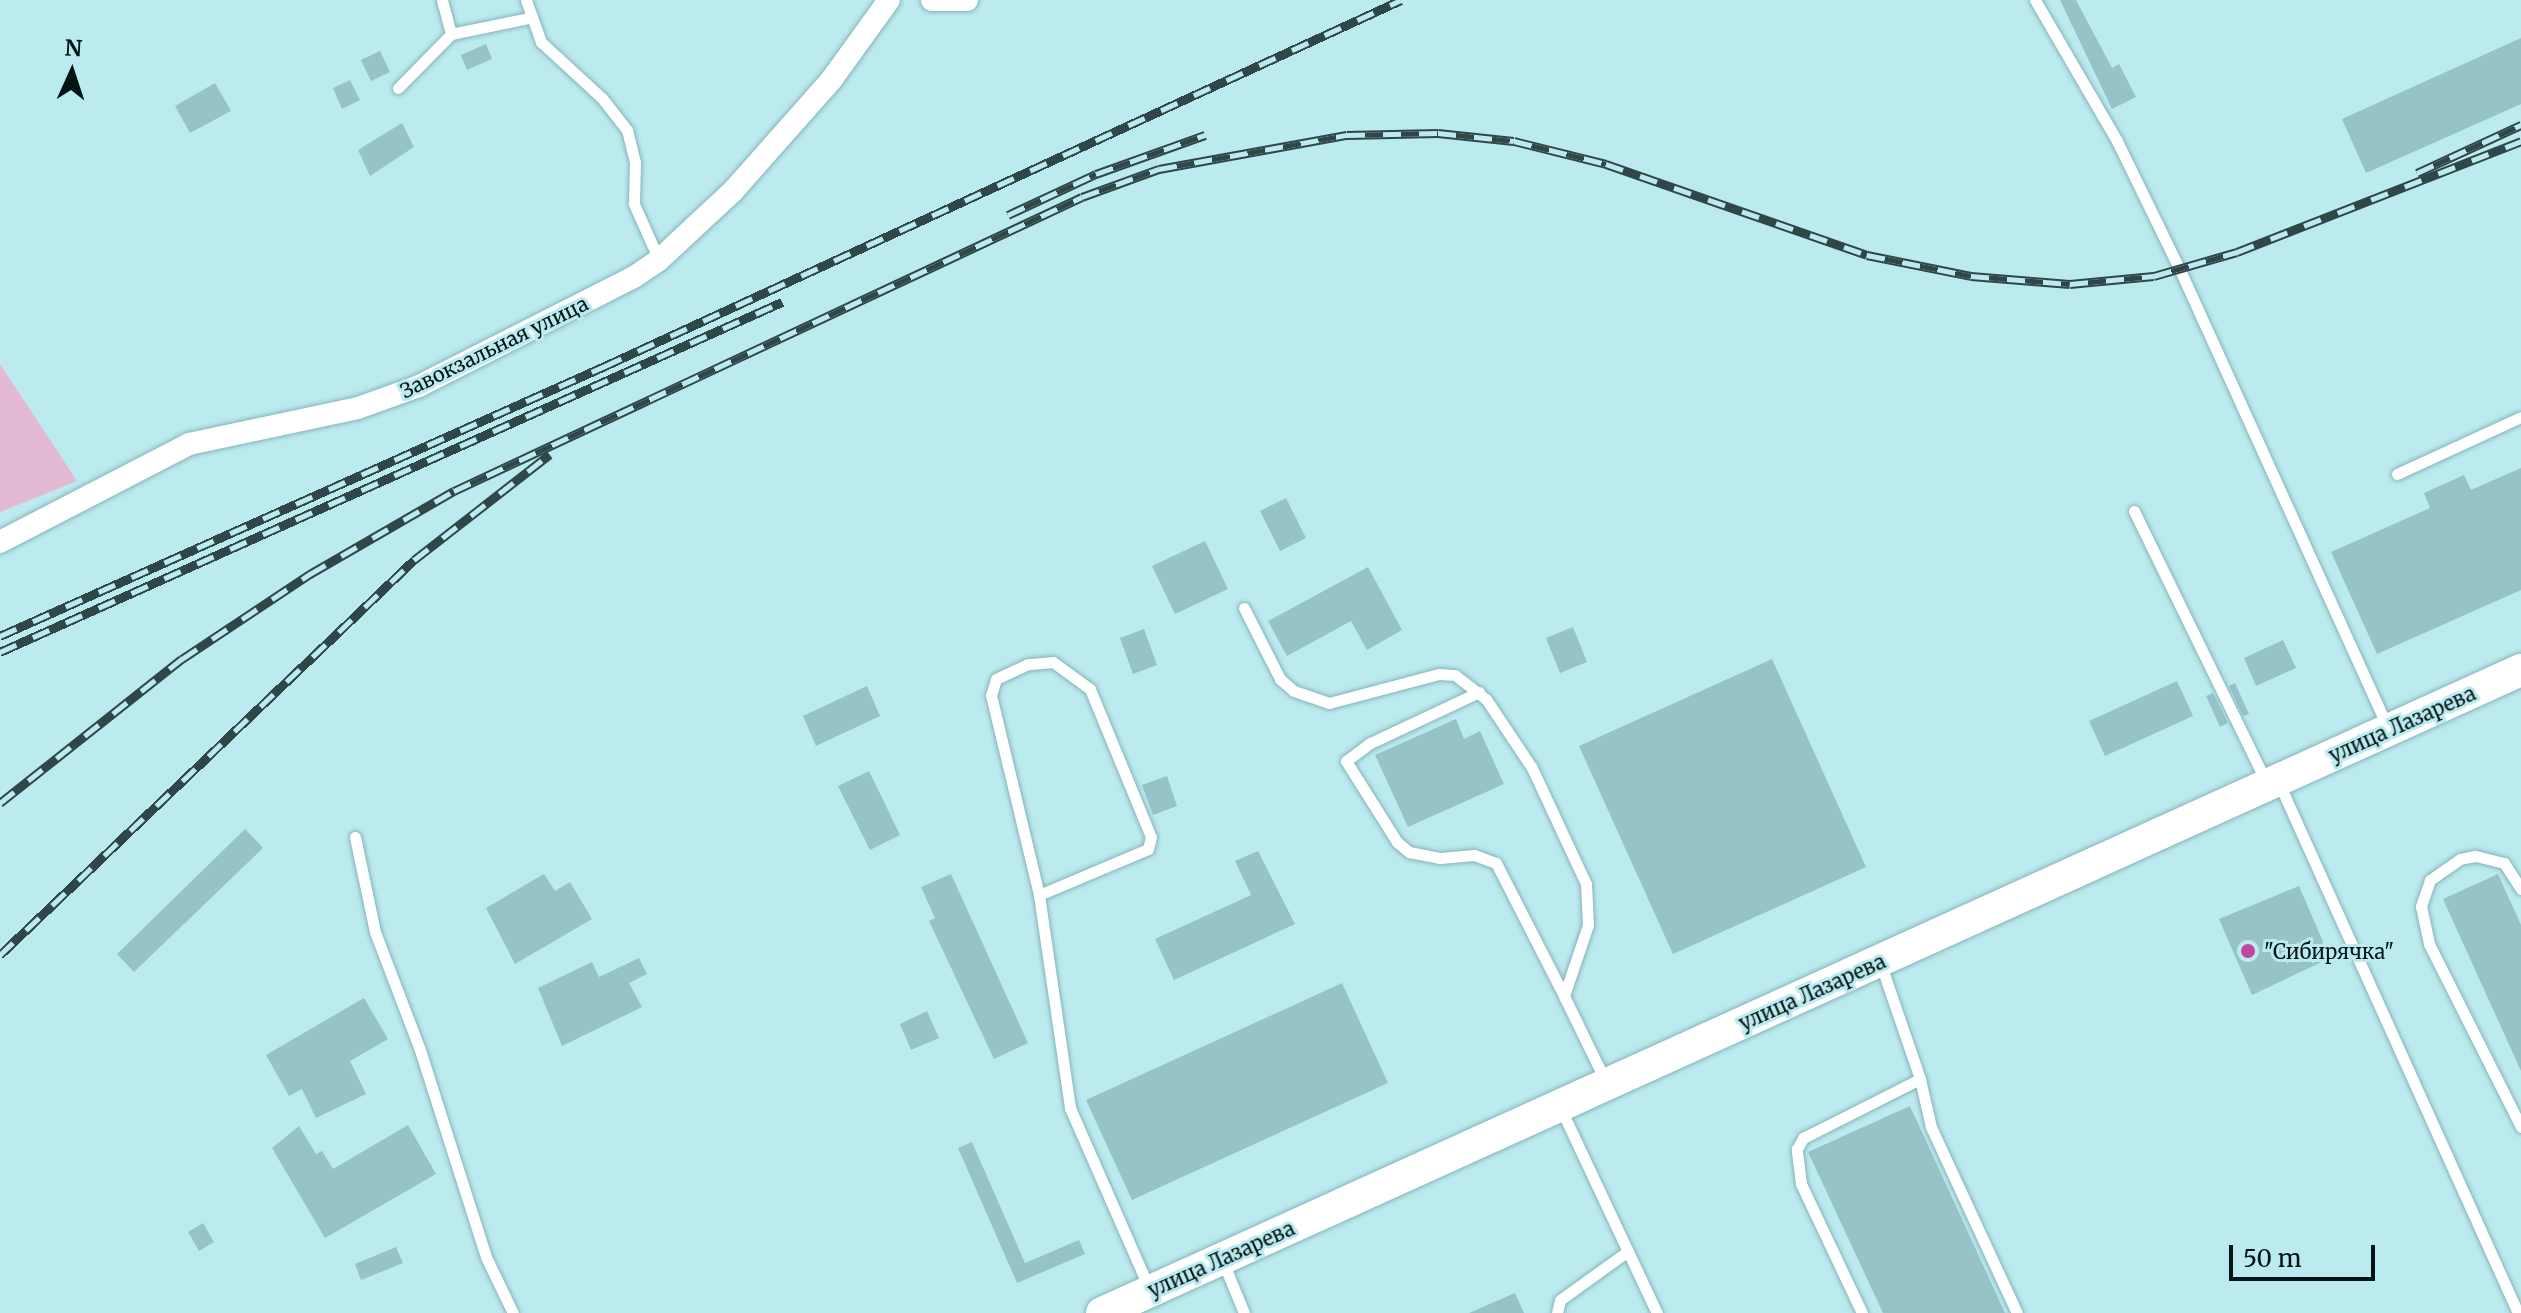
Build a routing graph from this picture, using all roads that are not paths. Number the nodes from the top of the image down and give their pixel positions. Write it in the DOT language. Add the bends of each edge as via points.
graph roads {
  1 [pos="442,0"];
  2 [pos="526,0"];
  3 [pos="889,0"];
  4 [pos="932,0"];
  5 [pos="967,0"];
  6 [pos="2035,0"];
  7 [pos="529,18"];
  8 [pos="451,34"];
  9 [pos="398,88"];
  10 [pos="659,260"];
  11 [pos="2521,417"];
  12 [pos="2397,474"];
  13 [pos="2134,511"];
  14 [pos="0,542"];
  15 [pos="1244,608"];
  16 [pos="2521,670"];
  17 [pos="1479,692"];
  18 [pos="2390,730"];
  19 [pos="2272,783"];
  20 [pos="355,837"];
  21 [pos="2521,889"];
  22 [pos="1039,895"];
  23 [pos="1879,961"];
  24 [pos="1564,996"];
  25 [pos="1920,1079"];
  26 [pos="1607,1085"];
  27 [pos="1560,1107"];
  28 [pos="2521,1127"];
  29 [pos="1628,1251"];
  30 [pos="1222,1259"];
  31 [pos="1151,1291"];
  32 [pos="513,1313"];
  33 [pos="1102,1313"];
  34 [pos="1244,1313"];
  35 [pos="1557,1313"];
  36 [pos="1657,1313"];
  37 [pos="1862,1313"];
  38 [pos="2017,1313"];
  39 [pos="2518,1313"];
  1 -- 8 [label="lane"];
  2 -- 7 [label="lane"];
  3 -- 10 [label="street, Завокзальная улица" via="776,143"];
  4 -- 5 [label="street"];
  6 -- 18 [label="lane" via="2117,141 2180,270"];
  7 -- 8 [label="lane"];
  7 -- 10 [label="lane" via="541,42 602,98 627,130 635,162 634,204"];
  8 -- 9 [label="lane"];
  10 -- 14 [label="street, Завокзальная улица" via="419,386 358,408 189,444"];
  11 -- 12 [label="lane"];
  13 -- 19 [label="lane"];
  15 -- 17 [label="lane" via="1280,679 1294,691 1329,703 1439,674 1455,675"];
  16 -- 18 [label="main road, улица Лазарева"];
  17 -- 24 [label="lane" via="1532,768 1586,884 1588,925"];
  17 -- 24 [label="lane" via="1370,743 1346,761 1397,842 1409,852 1440,858 1474,855 1496,863"];
  18 -- 19 [label="main road, улица Лазарева"];
  19 -- 23 [label="main road, улица Лазарева"];
  19 -- 39 [label="lane"];
  20 -- 32 [label="lane" via="375,932 420,1050 486,1257"];
  21 -- 28 [label="lane" via="2504,863 2475,856 2460,859 2430,880 2421,906 2429,944"];
  22 -- 22 [label="lane" via="991,695 996,679 1028,664 1053,662 1090,689 1151,837 1148,849"];
  22 -- 31 [label="lane" via="1070,1108"];
  23 -- 25 [label="lane"];
  23 -- 26 [label="main road, улица Лазарева"];
  24 -- 26 [label="lane"];
  25 -- 37 [label="lane" via="1803,1138 1797,1149 1801,1184"];
  25 -- 38 [label="lane" via="1931,1127"];
  26 -- 27 [label="main road, улица Лазарева"];
  27 -- 29 [label="lane"];
  27 -- 30 [label="main road, улица Лазарева"];
  29 -- 35 [label="lane" via="1560,1300"];
  29 -- 36 [label="lane"];
  30 -- 31 [label="main road, улица Лазарева"];
  30 -- 34 [label="lane"];
  31 -- 33 [label="main road, улица Лазарева"];
}
